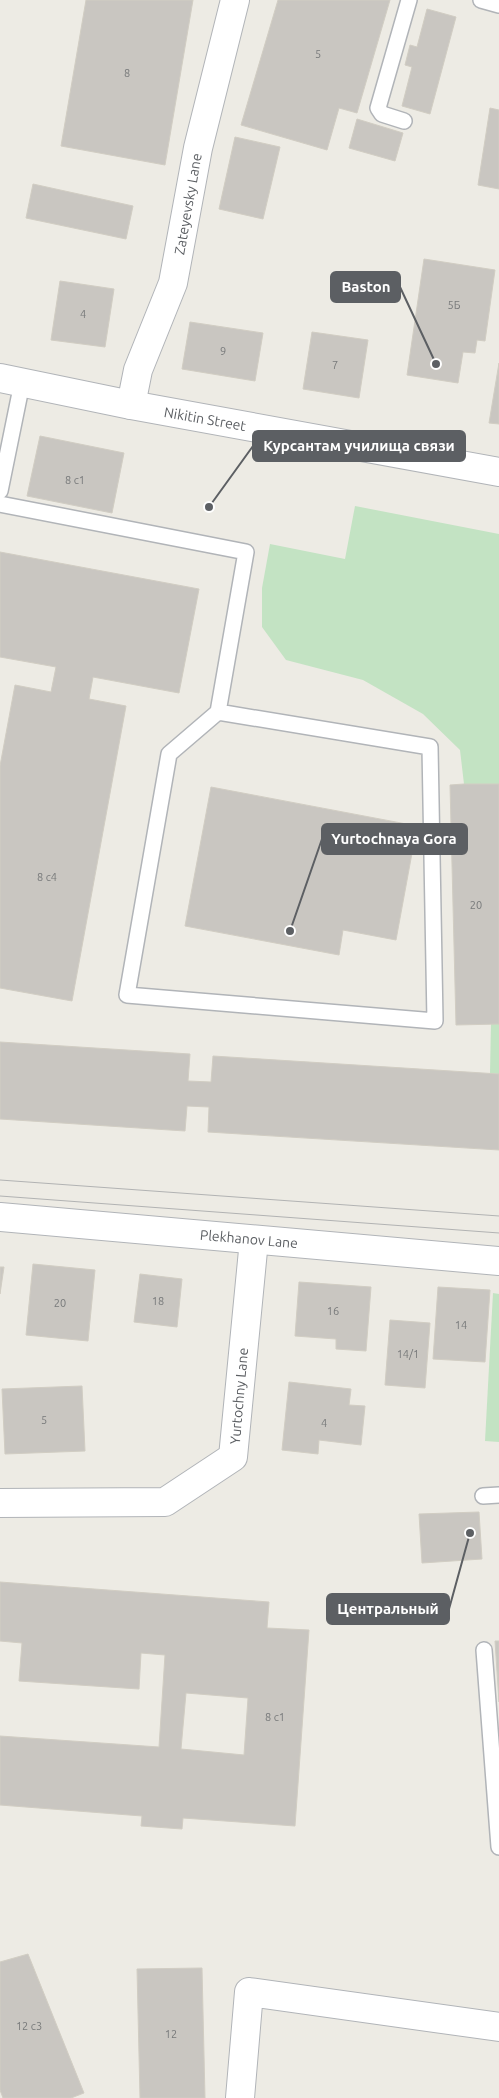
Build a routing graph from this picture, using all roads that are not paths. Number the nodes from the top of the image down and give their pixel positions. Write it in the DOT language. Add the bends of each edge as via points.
graph roads {
  1 [pos="235,0"];
  2 [pos="409,0"];
  3 [pos="481,0"];
  4 [pos="499,5"];
  5 [pos="404,121"];
  6 [pos="11,380"];
  7 [pos="131,405"];
  8 [pos="499,472"];
  9 [pos="0,491"];
  10 [pos="0,504"];
  11 [pos="218,712"];
  12 [pos="0,1217"];
  13 [pos="254,1240"];
  14 [pos="499,1261"];
  15 [pos="499,1495"];
  16 [pos="483,1496"];
  17 [pos="0,1502"];
  18 [pos="484,1650"];
  19 [pos="499,1847"];
  20 [pos="499,2027"];
  21 [pos="240,2098"];
  1 -- 7 [label="street, Zateyevsky Lane" via="198,148 173,283 138,370"];
  2 -- 5 [label="lane" via="378,108 382,114"];
  3 -- 4 [label="lane"];
  6 -- 7 [label="street, Nikitin Street"];
  6 -- 9 [label="lane"];
  7 -- 8 [label="street, Nikitin Street"];
  10 -- 11 [label="lane" via="246,552"];
  11 -- 11 [label="lane" via="169,754 127,995 435,1021 430,747"];
  12 -- 13 [label="street, Plekhanov Lane"];
  13 -- 14 [label="street, Plekhanov Lane"];
  13 -- 17 [label="street, Yurtochny Lane" via="233,1457 165,1502"];
  15 -- 16 [label="lane"];
  18 -- 19 [label="lane"];
  20 -- 21 [label="street" via="249,1992"];
}
